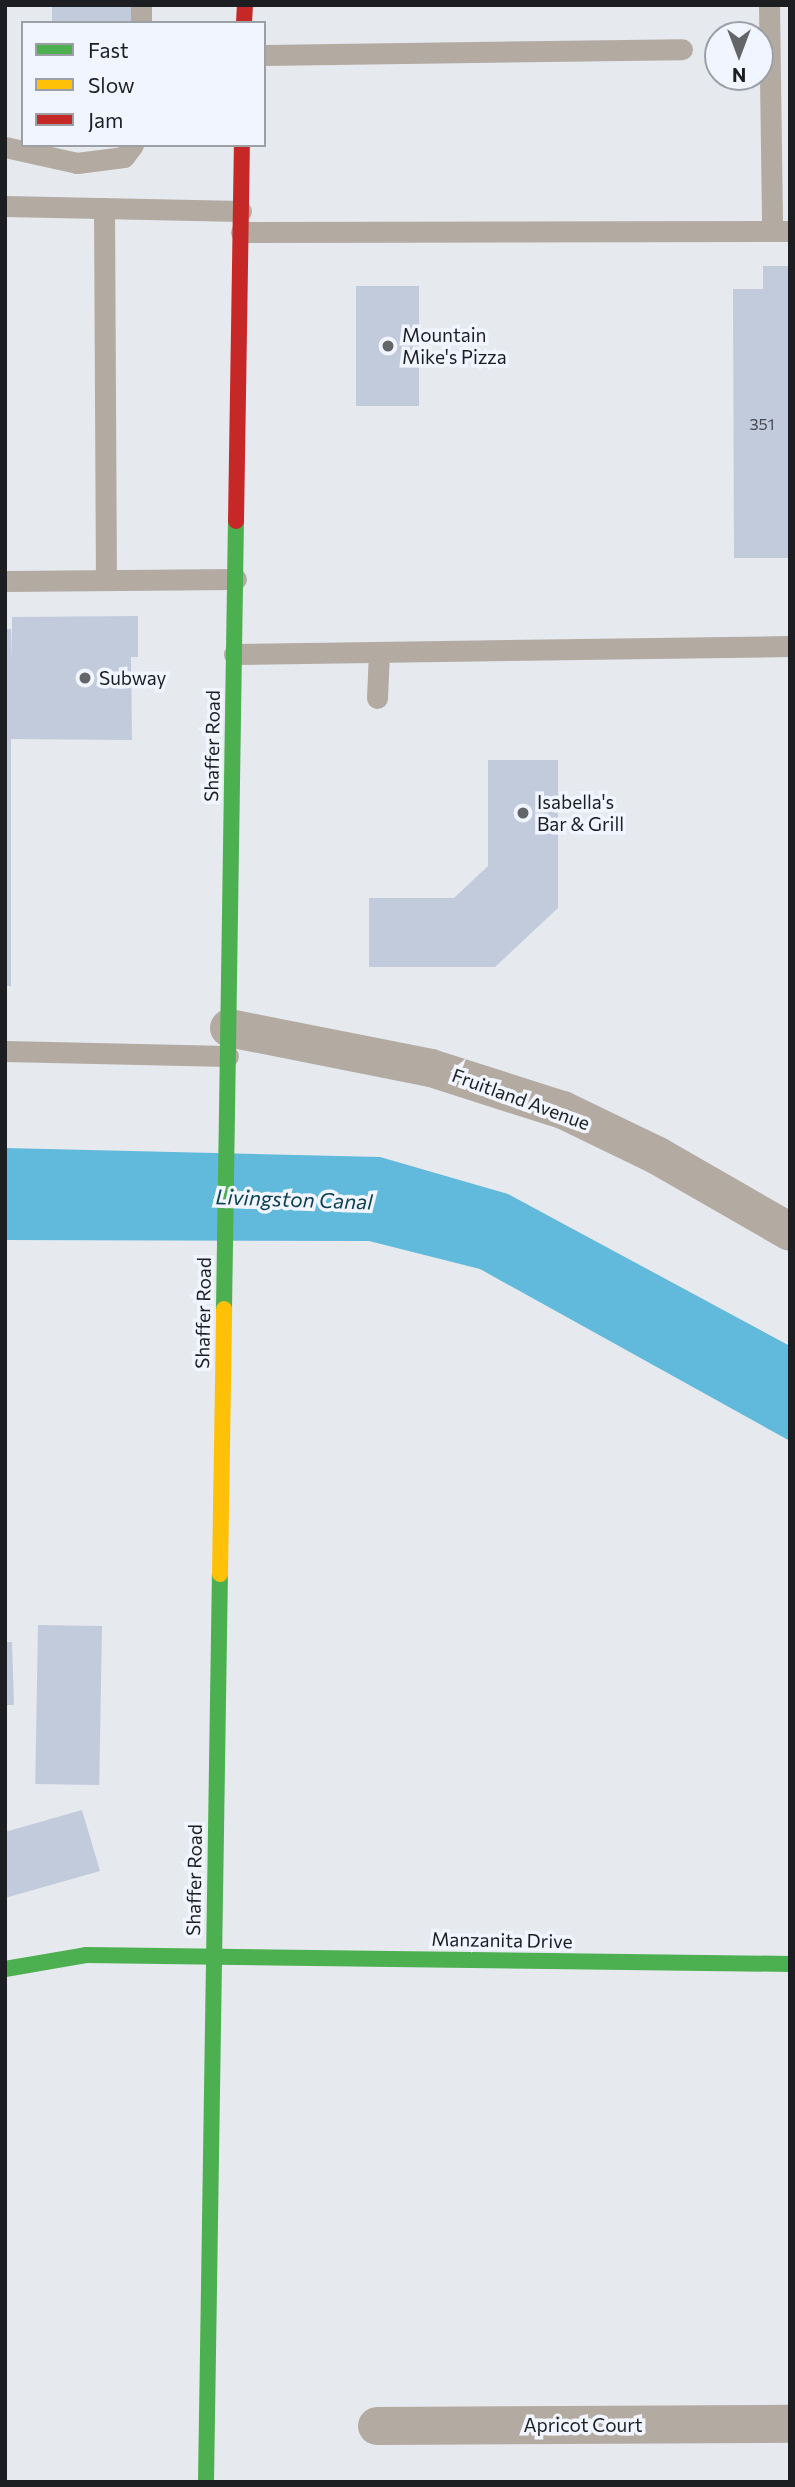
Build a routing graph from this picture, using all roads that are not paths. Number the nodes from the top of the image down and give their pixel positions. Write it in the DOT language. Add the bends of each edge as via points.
graph roads {
  1 [pos="769,5"];
  2 [pos="681,49"];
  3 [pos="266,55"];
  4 [pos="5,147"];
  5 [pos="131,147"];
  6 [pos="242,147"];
  7 [pos="5,206"];
  8 [pos="103,208"];
  9 [pos="241,221"];
  10 [pos="781,231"];
  11 [pos="106,579"];
  12 [pos="236,579"];
  13 [pos="5,581"];
  14 [pos="790,646"];
  15 [pos="379,652"];
  16 [pos="234,653"];
  17 [pos="377,698"];
  18 [pos="228,1042"];
  19 [pos="5,1051"];
  20 [pos="790,1232"];
  21 [pos="214,1958"];
  22 [pos="790,1964"];
  23 [pos="5,1969"];
  24 [pos="790,2424"];
  25 [pos="377,2426"];
  26 [pos="206,2482"];
  1 -- 10 [label="lane"];
  2 -- 3 [label="lane"];
  4 -- 5 [label="lane" via="77,163 124,156"];
  6 -- 9 [label="main road, Shaffer Road"];
  7 -- 8 [label="lane"];
  8 -- 9 [label="lane"];
  8 -- 11 [label="lane"];
  9 -- 10 [label="lane"];
  9 -- 12 [label="main road, Shaffer Road"];
  11 -- 12 [label="lane"];
  11 -- 13 [label="lane"];
  12 -- 16 [label="main road, Shaffer Road"];
  14 -- 15 [label="lane"];
  15 -- 16 [label="lane"];
  15 -- 17 [label="lane"];
  16 -- 18 [label="main road, Shaffer Road"];
  18 -- 19 [label="lane"];
  18 -- 20 [label="street, Fruitland Avenue" via="430,1068 563,1110 658,1156"];
  18 -- 21 [label="main road, Shaffer Road"];
  21 -- 22 [label="main road, Manzanita Drive"];
  21 -- 23 [label="main road, Manzanita Drive" via="86,1955"];
  21 -- 26 [label="main road, Shaffer Road"];
  24 -- 25 [label="street, Apricot Court"];
}
